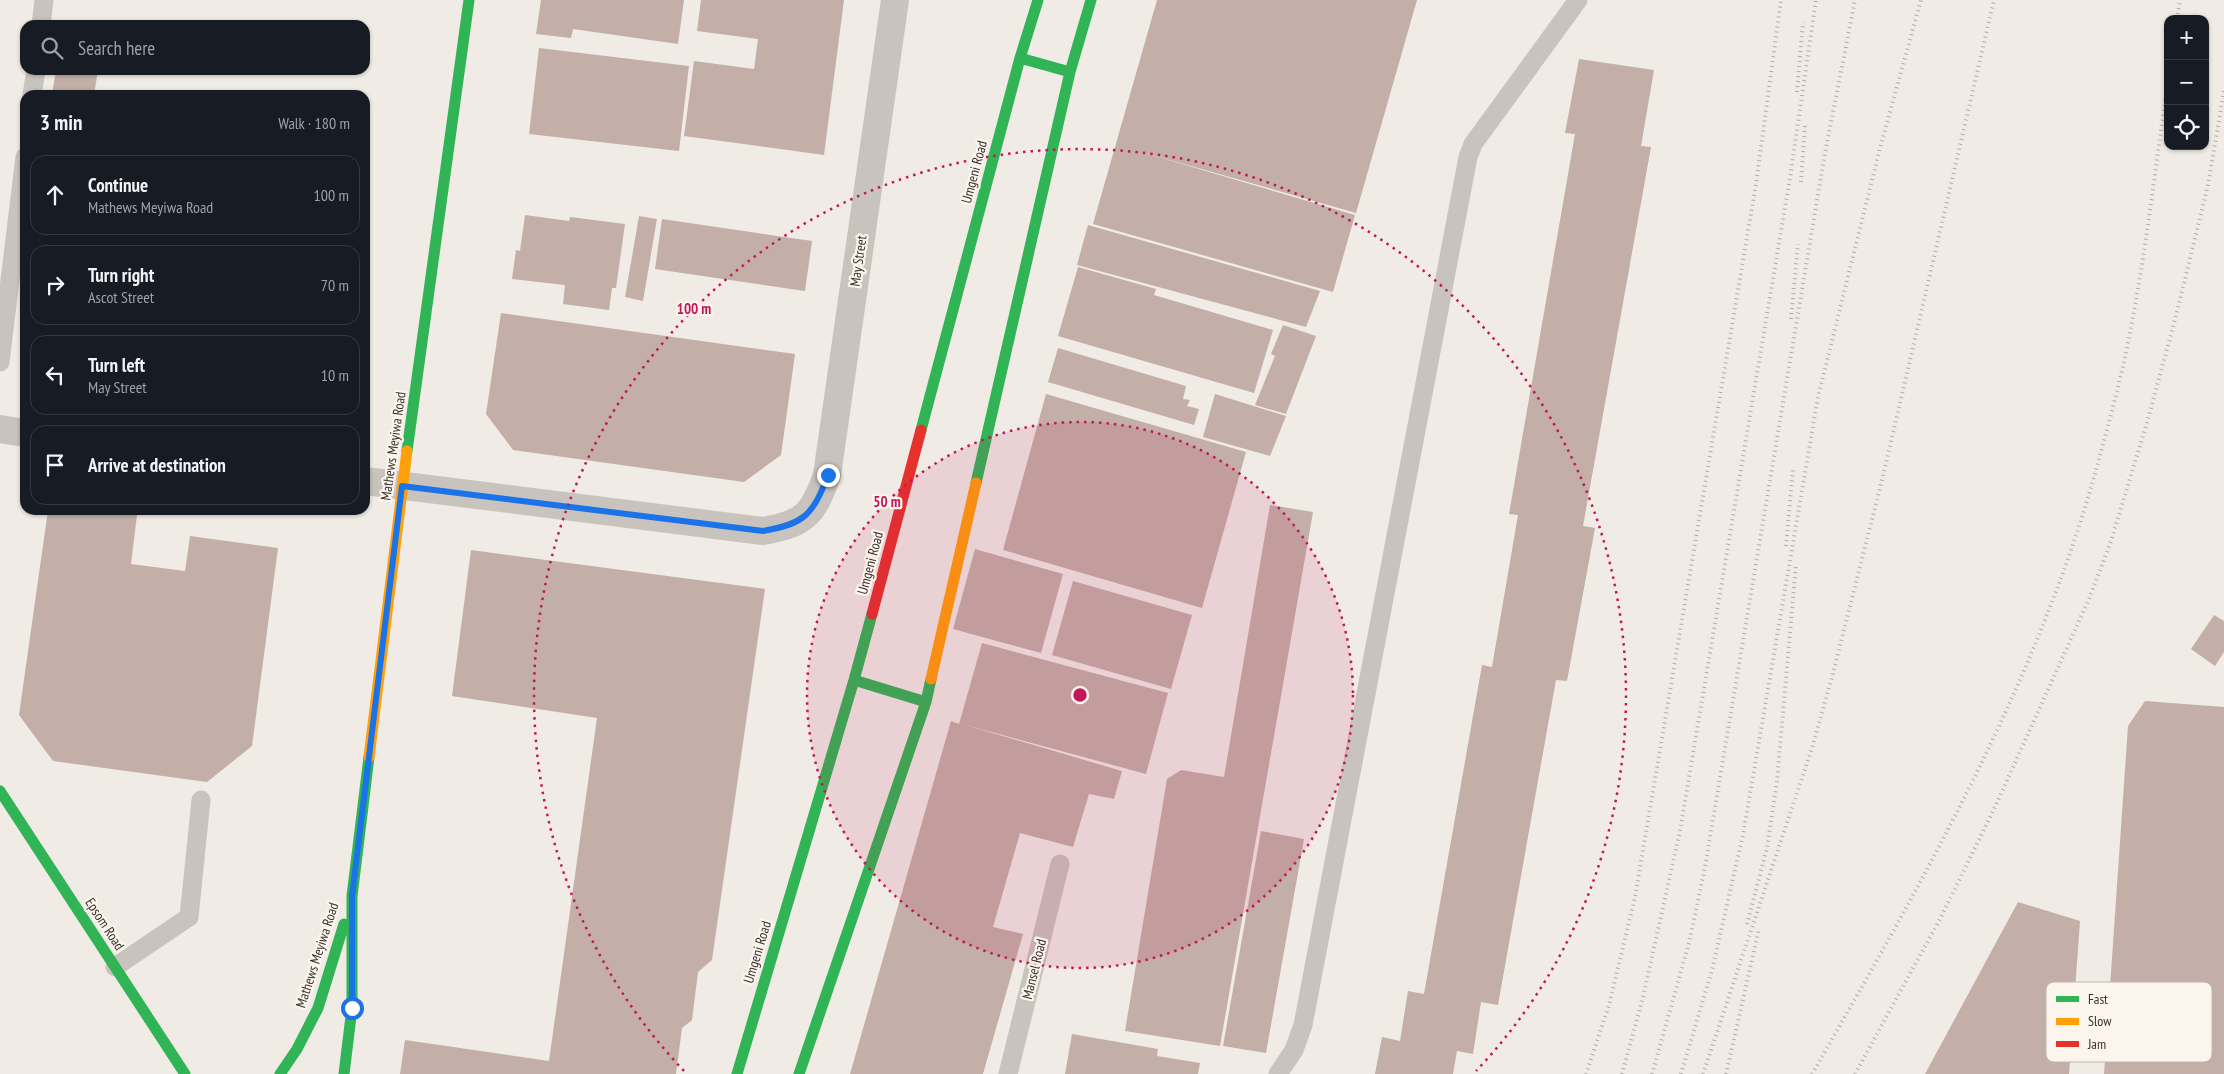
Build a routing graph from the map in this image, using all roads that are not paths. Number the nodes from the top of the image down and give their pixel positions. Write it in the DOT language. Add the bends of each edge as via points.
graph roads {
  1 [pos="44,0"];
  2 [pos="469,0"];
  3 [pos="895,0"];
  4 [pos="1038,0"];
  5 [pos="1091,0"];
  6 [pos="1578,0"];
  7 [pos="42,20"];
  8 [pos="1020,58"];
  9 [pos="1070,72"];
  10 [pos="35,75"];
  11 [pos="33,90"];
  12 [pos="20,198"];
  13 [pos="0,362"];
  14 [pos="0,429"];
  15 [pos="20,432"];
  16 [pos="370,482"];
  17 [pos="402,486"];
  18 [pos="854,680"];
  19 [pos="926,702"];
  20 [pos="0,791"];
  21 [pos="201,800"];
  22 [pos="1060,864"];
  23 [pos="352,896"];
  24 [pos="115,967"];
  25 [pos="185,1074"];
  26 [pos="280,1074"];
  27 [pos="344,1074"];
  28 [pos="736,1074"];
  29 [pos="799,1074"];
  30 [pos="1008,1074"];
  31 [pos="1278,1074"];
  1 -- 7 [label="lane"];
  2 -- 17 [label="main road, Mathews Meyiwa Road"];
  3 -- 17 [label="street, May Street" via="828,475 820,496 805,517 789,526 763,531"];
  4 -- 8 [label="main road, Umgeni Road"];
  5 -- 9 [label="main road"];
  6 -- 31 [label="lane" via="1473,144 1468,157 1303,1025 1294,1050"];
  8 -- 9 [label="main road"];
  8 -- 18 [label="main road, Umgeni Road"];
  9 -- 19 [label="main road"];
  10 -- 11 [label="lane"];
  12 -- 13 [label="lane"];
  14 -- 15 [label="street"];
  16 -- 17 [label="street"];
  17 -- 23 [label="main road, Mathews Meyiwa Road"];
  18 -- 19 [label="main road"];
  18 -- 28 [label="main road, Umgeni Road"];
  19 -- 29 [label="main road"];
  20 -- 24 [label="main road, Epsom Road"];
  21 -- 24 [label="lane" via="189,918"];
  22 -- 30 [label="lane, Mansel Road"];
  23 -- 26 [label="main road, Mathews Meyiwa Road" via="318,1008"];
  23 -- 27 [label="main road, Mathews Meyiwa Road" via="352,1008"];
  24 -- 25 [label="main road, Epsom Road"];
}
